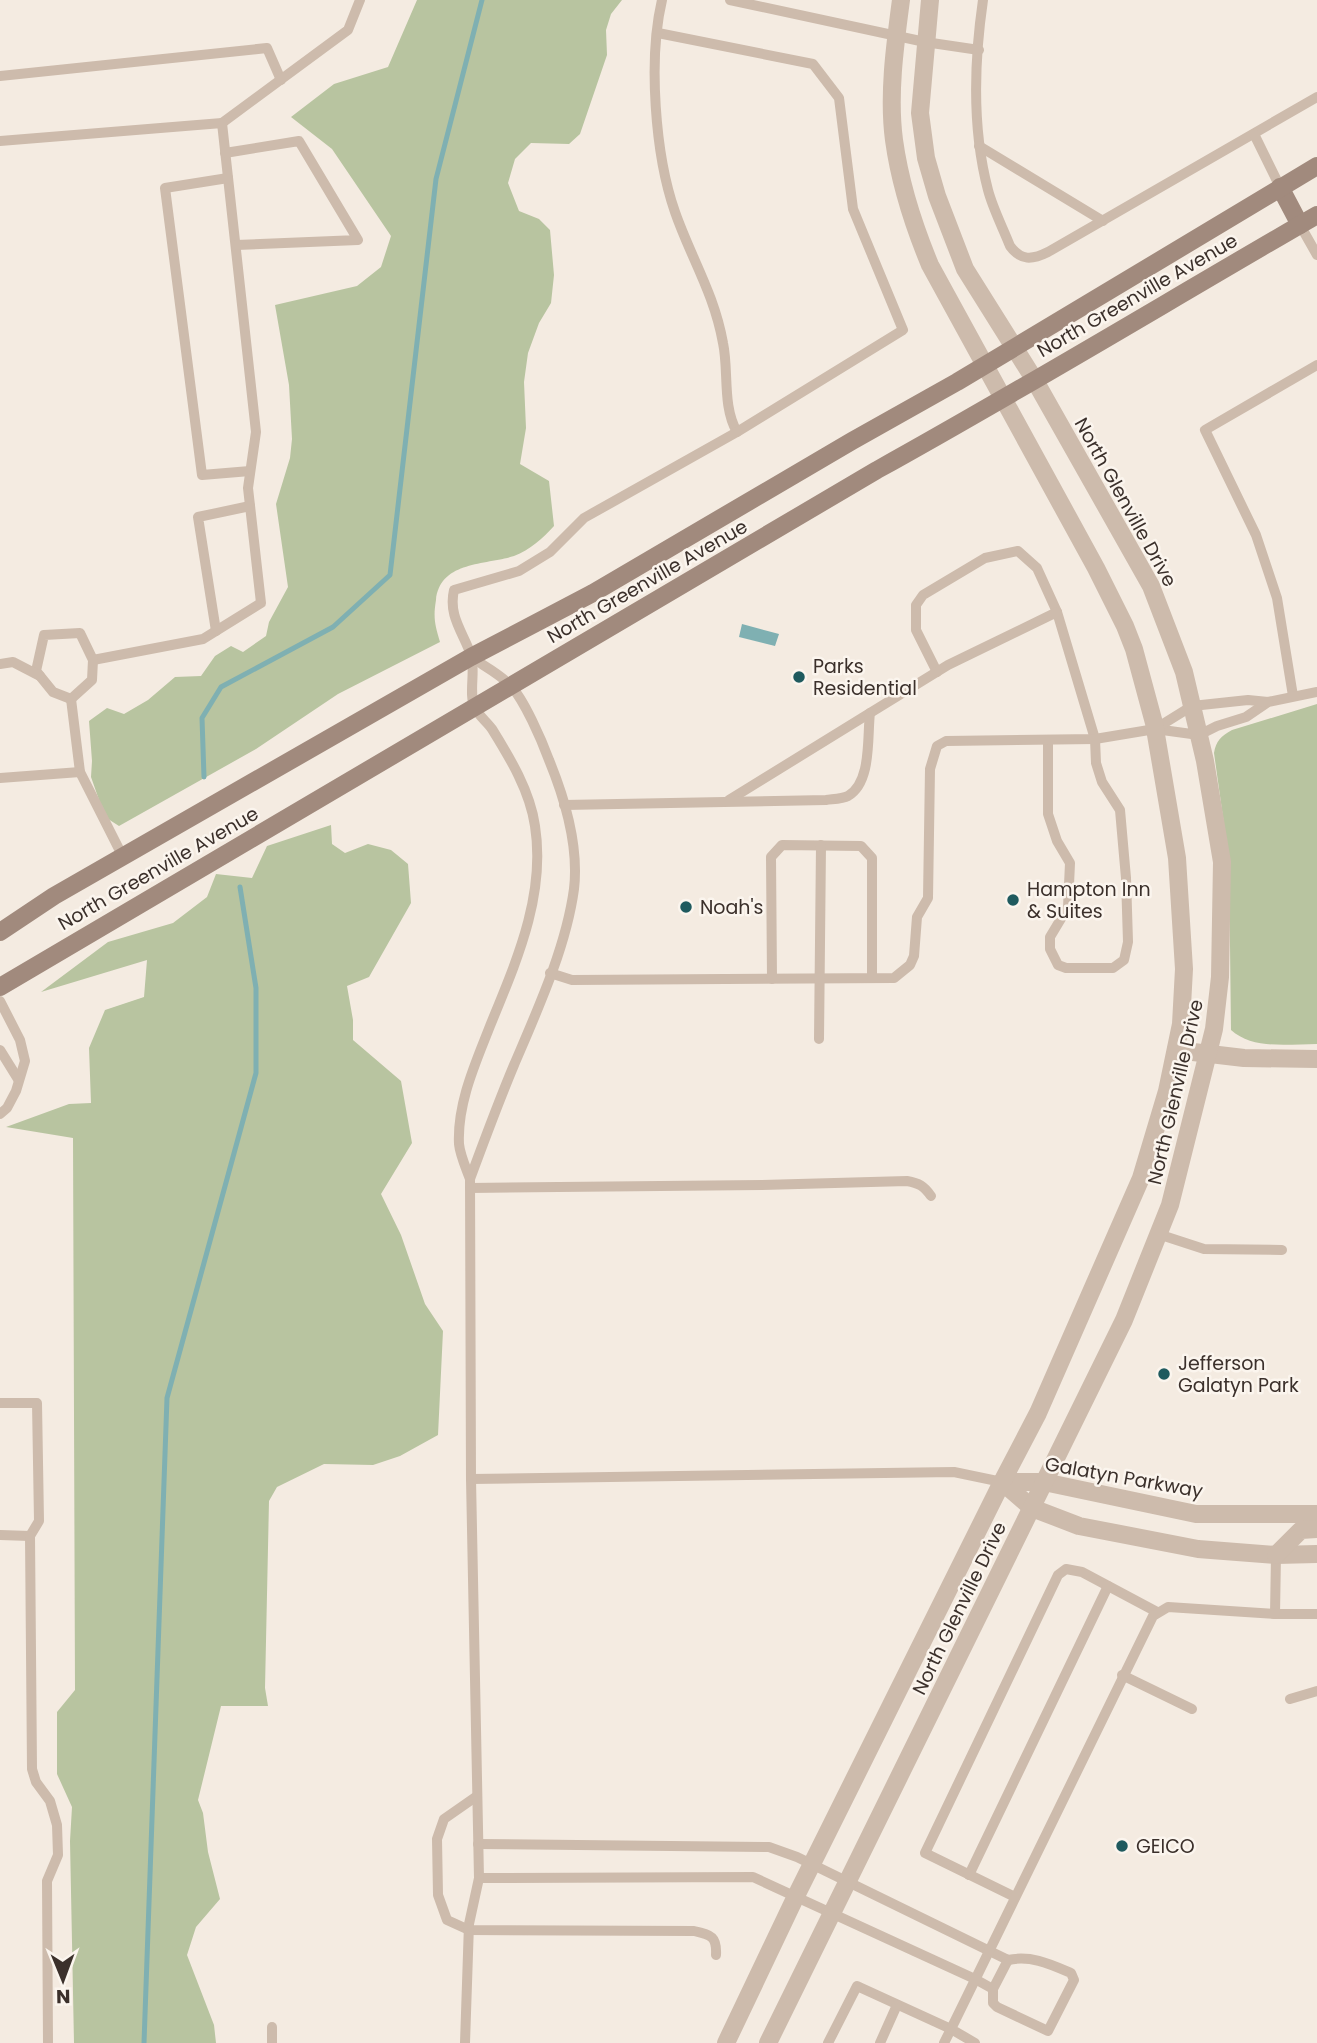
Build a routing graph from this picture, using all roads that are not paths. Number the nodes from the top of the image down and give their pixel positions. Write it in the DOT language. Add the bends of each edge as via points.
graph roads {
  1 [pos="360,0"];
  2 [pos="662,0"];
  3 [pos="730,0"];
  4 [pos="901,0"];
  5 [pos="930,0"];
  6 [pos="983,0"];
  7 [pos="658,33"];
  8 [pos="896,36"];
  9 [pos="925,43"];
  10 [pos="979,50"];
  11 [pos="0,76"];
  12 [pos="281,79"];
  13 [pos="1317,97"];
  14 [pos="222,123"];
  15 [pos="1254,134"];
  16 [pos="0,142"];
  17 [pos="979,146"];
  18 [pos="225,153"];
  19 [pos="1317,166"];
  20 [pos="228,178"];
  21 [pos="1280,187"];
  22 [pos="1317,215"];
  23 [pos="1103,221"];
  24 [pos="1300,225"];
  25 [pos="236,246"];
  26 [pos="1317,255"];
  27 [pos="1015,349"];
  28 [pos="986,365"];
  29 [pos="1317,365"];
  30 [pos="1034,379"];
  31 [pos="1003,398"];
  32 [pos="737,432"];
  33 [pos="250,471"];
  34 [pos="250,506"];
  35 [pos="1057,612"];
  36 [pos="216,631"];
  37 [pos="471,657"];
  38 [pos="93,660"];
  39 [pos="0,664"];
  40 [pos="937,673"];
  41 [pos="40,676"];
  42 [pos="510,685"];
  43 [pos="1317,692"];
  44 [pos="1293,696"];
  45 [pos="71,699"];
  46 [pos="1268,702"];
  47 [pos="1192,706"];
  48 [pos="474,707"];
  49 [pos="870,713"];
  50 [pos="1155,729"];
  51 [pos="1199,735"];
  52 [pos="1095,739"];
  53 [pos="1048,741"];
  54 [pos="80,772"];
  55 [pos="0,778"];
  56 [pos="728,800"];
  57 [pos="565,805"];
  58 [pos="821,845"];
  59 [pos="123,858"];
  60 [pos="0,932"];
  61 [pos="550,974"];
  62 [pos="821,978"];
  63 [pos="872,978"];
  64 [pos="772,979"];
  65 [pos="0,987"];
  66 [pos="0,1001"];
  67 [pos="820,1039"];
  68 [pos="0,1050"];
  69 [pos="1177,1050"];
  70 [pos="1208,1055"];
  71 [pos="1317,1059"];
  72 [pos="18,1079"];
  73 [pos="0,1114"];
  74 [pos="470,1184"];
  75 [pos="931,1196"];
  76 [pos="1158,1234"];
  77 [pos="1282,1250"];
  78 [pos="0,1403"];
  79 [pos="471,1479"];
  80 [pos="1002,1482"];
  81 [pos="1044,1482"];
  82 [pos="1032,1508"];
  83 [pos="1317,1514"];
  84 [pos="1317,1529"];
  85 [pos="0,1535"];
  86 [pos="30,1536"];
  87 [pos="1317,1554"];
  88 [pos="1276,1555"];
  89 [pos="1108,1586"];
  90 [pos="1157,1612"];
  91 [pos="1275,1614"];
  92 [pos="1317,1614"];
  93 [pos="1122,1675"];
  94 [pos="1317,1691"];
  95 [pos="1290,1699"];
  96 [pos="1192,1709"];
  97 [pos="477,1796"];
  98 [pos="478,1844"];
  99 [pos="812,1865"];
  100 [pos="969,1875"];
  101 [pos="479,1878"];
  102 [pos="847,1882"];
  103 [pos="796,1896"];
  104 [pos="1014,1897"];
  105 [pos="832,1913"];
  106 [pos="468,1930"];
  107 [pos="988,1950"];
  108 [pos="716,1955"];
  109 [pos="1007,1960"];
  110 [pos="975,1979"];
  111 [pos="993,1989"];
  112 [pos="897,2005"];
  113 [pos="272,2026"];
  114 [pos="951,2029"];
  115 [pos="48,2043"];
  116 [pos="272,2043"];
  117 [pos="465,2043"];
  118 [pos="726,2043"];
  119 [pos="768,2043"];
  120 [pos="828,2043"];
  121 [pos="880,2043"];
  122 [pos="944,2043"];
  123 [pos="975,2043"];
  1 -- 12 [label="lane" via="348,30"];
  2 -- 7 [label="lane"];
  3 -- 8 [label="lane"];
  4 -- 8 [label="street, North Glenville Drive"];
  5 -- 9 [label="street, North Glenville Drive"];
  6 -- 10 [label="lane"];
  7 -- 32 [label="lane" via="656,118 662,167 675,213 711,294 724,344 729,411"];
  7 -- 32 [label="lane" via="813,64 839,98 853,209 903,330"];
  8 -- 9 [label="lane"];
  8 -- 28 [label="street, North Glenville Drive" via="894,138 906,202 930,265"];
  9 -- 10 [label="lane"];
  9 -- 27 [label="street, North Glenville Drive" via="920,113 937,196 965,269"];
  10 -- 17 [label="lane"];
  11 -- 12 [label="lane" via="267,48"];
  12 -- 14 [label="lane"];
  13 -- 15 [label="lane"];
  14 -- 16 [label="lane"];
  14 -- 18 [label="lane"];
  15 -- 21 [label="lane"];
  15 -- 23 [label="lane"];
  17 -- 23 [label="lane"];
  17 -- 23 [label="lane" via="989,193 1016,254 1037,258"];
  18 -- 20 [label="lane"];
  18 -- 25 [label="lane" via="299,141 358,240"];
  19 -- 21 [label="main road, North Greenville Avenue"];
  20 -- 25 [label="lane"];
  20 -- 33 [label="lane" via="165,188 202,475"];
  21 -- 24 [label="main road"];
  21 -- 27 [label="main road, North Greenville Avenue"];
  22 -- 24 [label="main road, North Greenville Avenue"];
  24 -- 26 [label="lane"];
  24 -- 30 [label="main road, North Greenville Avenue"];
  25 -- 33 [label="lane" via="257,432"];
  27 -- 28 [label="main road, North Greenville Avenue"];
  27 -- 30 [label="street, North Glenville Drive"];
  28 -- 31 [label="street, North Glenville Drive"];
  28 -- 37 [label="main road, North Greenville Avenue" via="593,593"];
  29 -- 44 [label="lane" via="1205,430 1256,535 1277,598"];
  30 -- 31 [label="main road, North Greenville Avenue"];
  30 -- 47 [label="street, North Glenville Drive" via="1151,586"];
  31 -- 42 [label="main road, North Greenville Avenue"];
  31 -- 50 [label="street, North Glenville Drive" via="1125,626"];
  32 -- 37 [label="lane" via="584,518 550,552 519,570 454,590 453,619"];
  33 -- 34 [label="lane"];
  34 -- 36 [label="lane" via="261,603"];
  34 -- 36 [label="lane" via="198,517"];
  35 -- 40 [label="lane"];
  35 -- 40 [label="lane" via="1037,568 1018,551 985,558 923,595 916,605 916,630"];
  35 -- 52 [label="lane"];
  36 -- 38 [label="lane" via="203,639"];
  37 -- 42 [label="lane"];
  37 -- 48 [label="lane"];
  37 -- 59 [label="main road, North Greenville Avenue"];
  38 -- 41 [label="lane" via="80,633 44,635 36,671"];
  38 -- 45 [label="lane" via="92,680"];
  39 -- 41 [label="lane" via="13,662"];
  40 -- 49 [label="lane"];
  41 -- 45 [label="lane" via="53,692"];
  42 -- 48 [label="main road, North Greenville Avenue"];
  42 -- 57 [label="lane" via="540,736"];
  43 -- 44 [label="lane"];
  44 -- 46 [label="lane"];
  45 -- 54 [label="lane"];
  46 -- 47 [label="lane"];
  46 -- 51 [label="lane" via="1246,717"];
  47 -- 50 [label="lane"];
  47 -- 51 [label="street, North Glenville Drive"];
  48 -- 65 [label="main road, North Greenville Avenue"];
  48 -- 74 [label="lane" via="495,735 528,799 538,852 535,899 521,946 465,1097 459,1146"];
  49 -- 56 [label="lane"];
  49 -- 56 [label="lane" via="866,765 859,785 847,796"];
  50 -- 51 [label="lane"];
  50 -- 52 [label="lane"];
  50 -- 69 [label="street, North Glenville Drive" via="1177,858 1184,969"];
  51 -- 70 [label="street, North Glenville Drive" via="1222,862 1220,977"];
  52 -- 53 [label="lane"];
  52 -- 53 [label="lane" via="1102,782 1120,810 1126,878 1128,948 1124,960 1113,968 1066,968 1053,959 1050,937 1068,906 1070,863 1048,814"];
  53 -- 63 [label="lane" via="946,741 937,746 930,769 928,898 917,917 914,956 911,965 894,978"];
  54 -- 55 [label="lane"];
  54 -- 59 [label="lane"];
  56 -- 57 [label="lane"];
  57 -- 61 [label="lane" via="574,888"];
  58 -- 62 [label="lane"];
  58 -- 63 [label="lane" via="862,846 872,858"];
  58 -- 64 [label="lane" via="782,845 771,857"];
  59 -- 60 [label="main road, North Greenville Avenue"];
  61 -- 64 [label="lane" via="572,980"];
  61 -- 74 [label="lane"];
  62 -- 63 [label="lane"];
  62 -- 64 [label="lane"];
  62 -- 67 [label="lane"];
  66 -- 72 [label="lane" via="25,1061"];
  68 -- 72 [label="lane"];
  69 -- 70 [label="street"];
  69 -- 80 [label="street, North Glenville Drive" via="1142,1178 1038,1413"];
  70 -- 71 [label="street"];
  70 -- 76 [label="street, North Glenville Drive" via="1170,1205"];
  72 -- 73 [label="lane" via="12,1100"];
  74 -- 75 [label="lane" via="729,1186 907,1181 919,1183"];
  74 -- 79 [label="lane"];
  76 -- 77 [label="lane" via="1203,1249"];
  76 -- 81 [label="street, North Glenville Drive" via="1124,1320"];
  78 -- 86 [label="lane" via="37,1403 38,1521"];
  79 -- 80 [label="lane" via="954,1472"];
  79 -- 97 [label="lane"];
  80 -- 81 [label="street, Galatyn Parkway"];
  80 -- 82 [label="street"];
  80 -- 99 [label="street, North Glenville Drive"];
  81 -- 82 [label="street, North Glenville Drive"];
  81 -- 83 [label="street, Galatyn Parkway" via="1196,1514"];
  82 -- 88 [label="street" via="1079,1526 1163,1544"];
  82 -- 102 [label="street, North Glenville Drive"];
  84 -- 88 [label="street" via="1301,1530"];
  85 -- 86 [label="lane"];
  86 -- 115 [label="lane" via="32,1769 57,1825 58,1855 47,1881"];
  87 -- 88 [label="street"];
  88 -- 91 [label="lane"];
  89 -- 90 [label="lane"];
  89 -- 100 [label="lane"];
  89 -- 100 [label="lane" via="1069,1569 1058,1575 959,1780 925,1853"];
  90 -- 91 [label="lane" via="1168,1607"];
  90 -- 93 [label="lane"];
  91 -- 92 [label="lane"];
  93 -- 96 [label="lane"];
  93 -- 104 [label="lane"];
  94 -- 95 [label="lane"];
  97 -- 98 [label="lane"];
  97 -- 106 [label="lane" via="443,1819 436,1839 438,1895 447,1920"];
  98 -- 99 [label="lane" via="769,1847"];
  98 -- 101 [label="lane"];
  99 -- 102 [label="lane"];
  99 -- 103 [label="street, North Glenville Drive"];
  100 -- 104 [label="lane"];
  101 -- 103 [label="lane" via="752,1877"];
  101 -- 106 [label="lane"];
  102 -- 105 [label="street, North Glenville Drive"];
  102 -- 107 [label="lane"];
  103 -- 105 [label="lane"];
  103 -- 118 [label="street, North Glenville Drive"];
  104 -- 107 [label="lane"];
  105 -- 110 [label="lane"];
  105 -- 119 [label="street, North Glenville Drive"];
  106 -- 108 [label="lane" via="694,1931 710,1935"];
  106 -- 117 [label="lane"];
  107 -- 109 [label="lane"];
  107 -- 110 [label="lane"];
  109 -- 111 [label="lane"];
  109 -- 111 [label="lane" via="1042,1961 1074,1976 1050,2029 1044,2031 997,2007"];
  110 -- 111 [label="lane"];
  110 -- 114 [label="lane"];
  112 -- 114 [label="lane"];
  112 -- 120 [label="lane" via="857,1986"];
  112 -- 121 [label="lane"];
  113 -- 116 [label="lane"];
  114 -- 122 [label="lane"];
  114 -- 123 [label="lane"];
}
